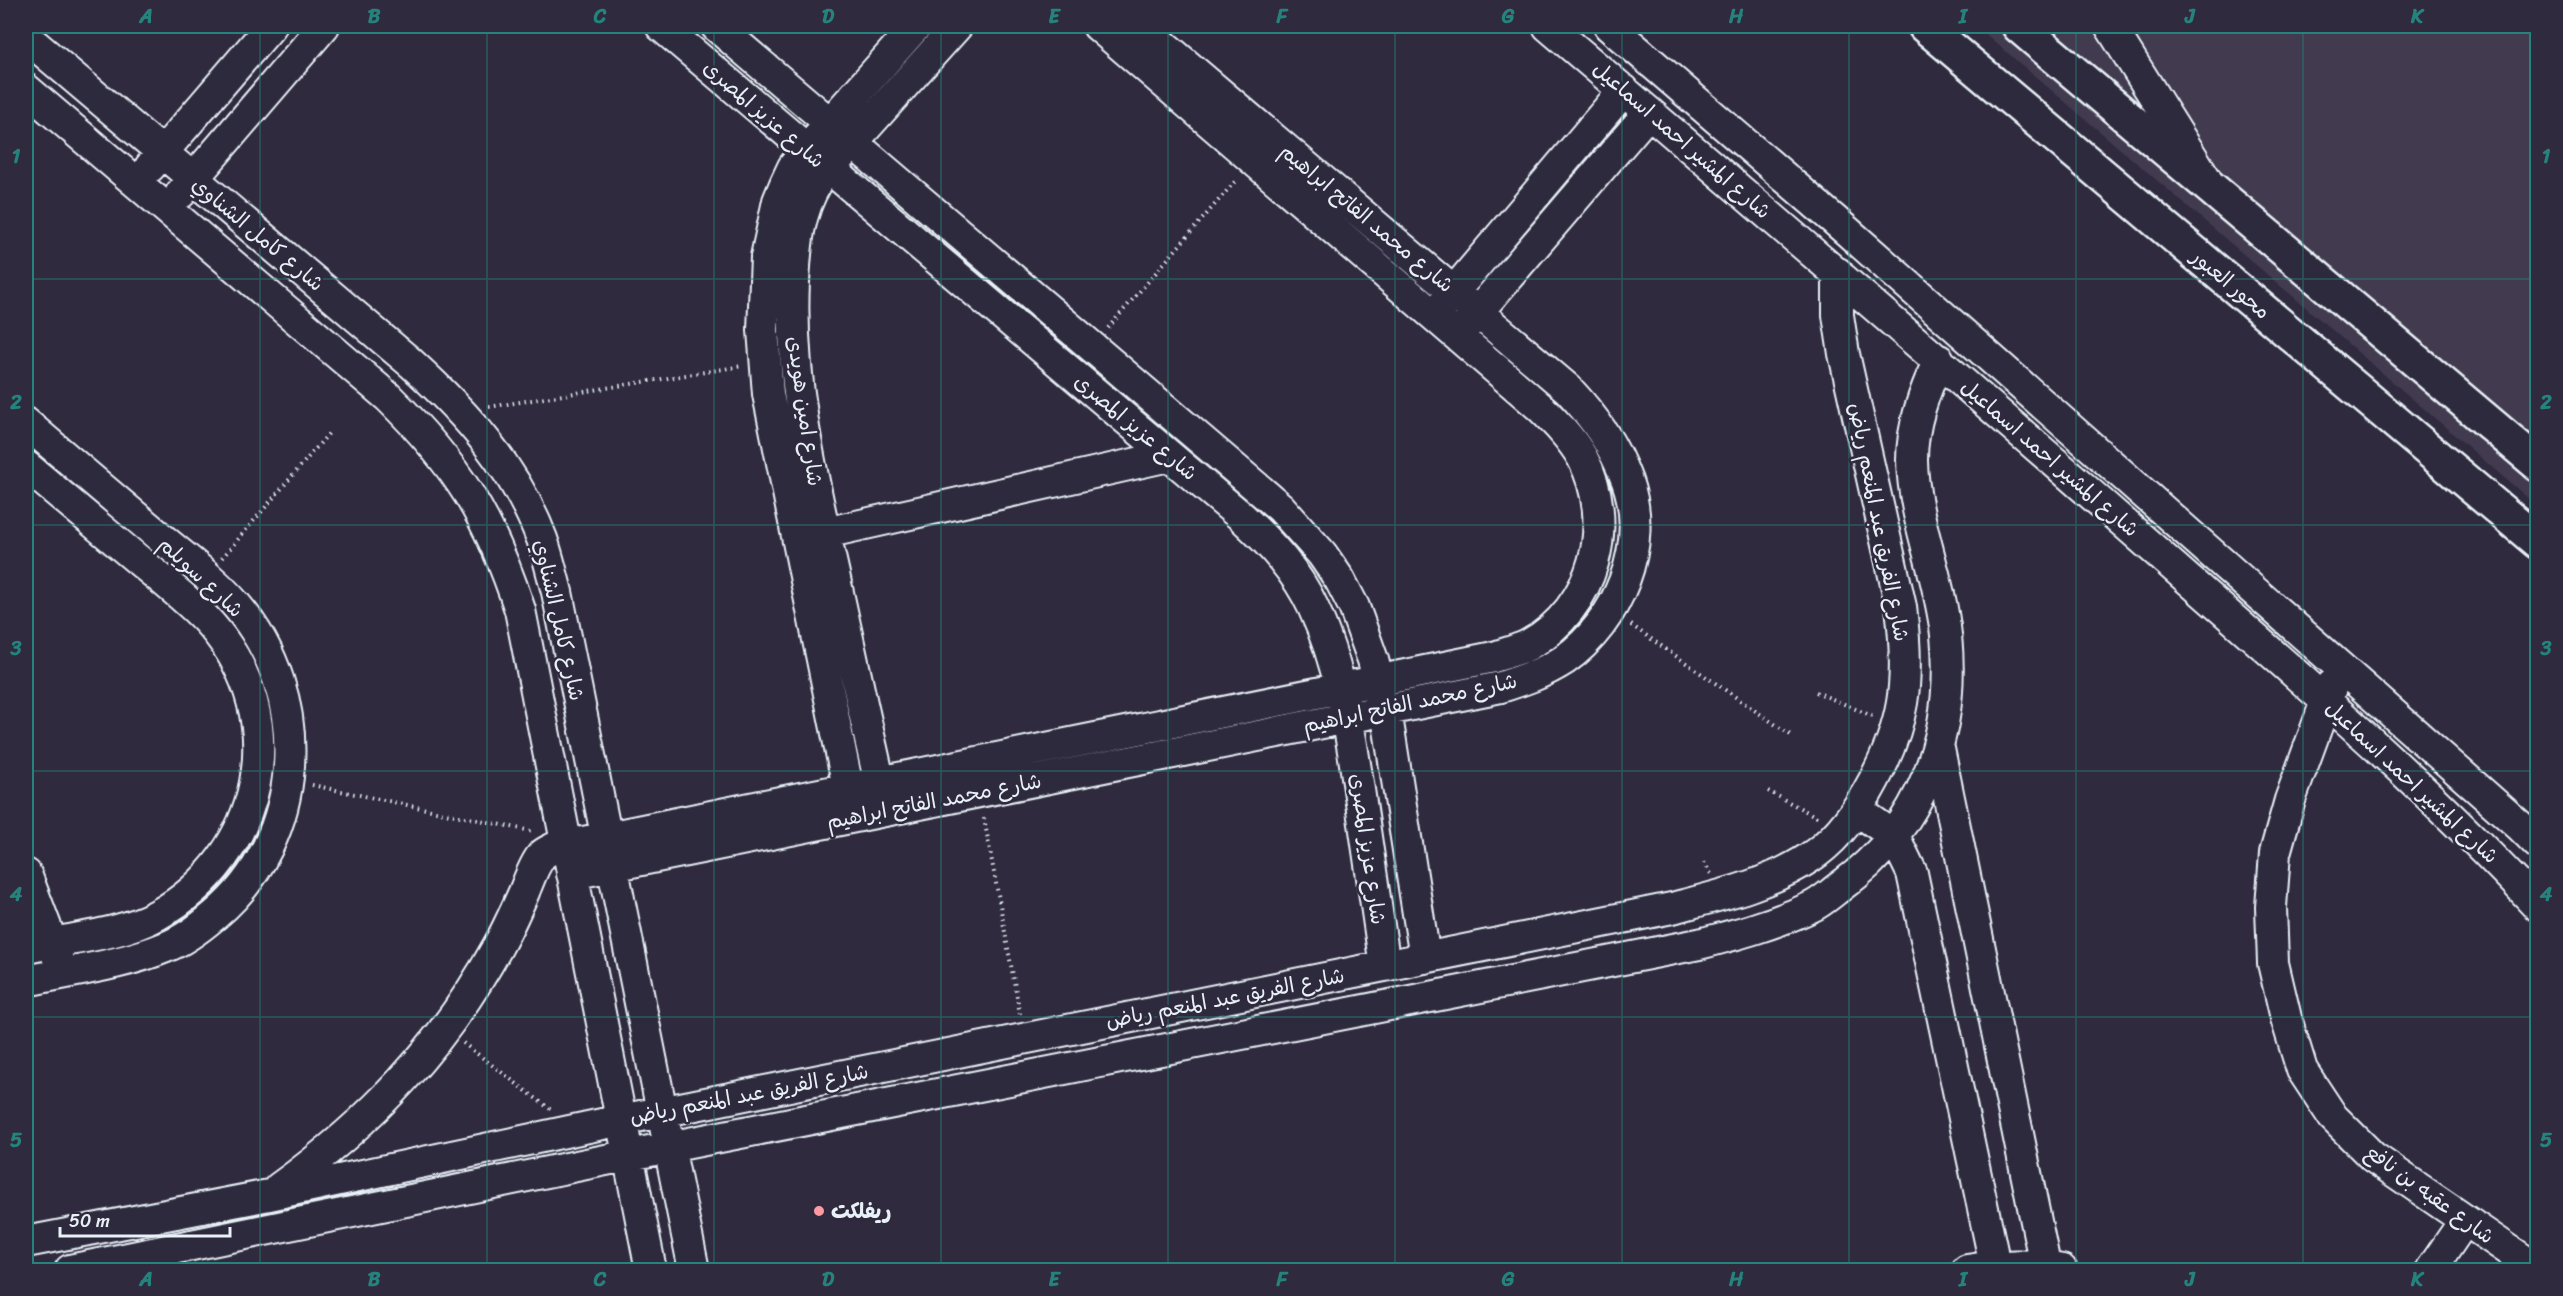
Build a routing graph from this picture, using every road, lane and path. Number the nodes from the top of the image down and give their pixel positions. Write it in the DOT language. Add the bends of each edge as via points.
graph roads {
  1 [pos="271,26"];
  2 [pos="324,26"];
  3 [pos="661,26"];
  4 [pos="716,26"];
  5 [pos="957,26"];
  6 [pos="1098,26"];
  7 [pos="1141,26"];
  8 [pos="1548,26"];
  9 [pos="1609,26"];
  10 [pos="1925,26"];
  11 [pos="2019,26"];
  12 [pos="2110,26"];
  13 [pos="909,34"];
  14 [pos="26,37"];
  15 [pos="925,63"];
  16 [pos="26,89"];
  17 [pos="1624,90"];
  18 [pos="1649,112"];
  19 [pos="830,123"];
  20 [pos="853,142"];
  21 [pos="162,153"];
  22 [pos="817,159"];
  23 [pos="1254,160"];
  24 [pos="193,180"];
  25 [pos="137,183"];
  26 [pos="1543,185"];
  27 [pos="2210,187"];
  28 [pos="1568,207"];
  29 [pos="167,209"];
  30 [pos="1838,273"];
  31 [pos="1453,292"];
  32 [pos="1477,312"];
  33 [pos="1434,315"];
  34 [pos="1457,336"];
  35 [pos="1092,346"];
  36 [pos="1939,360"];
  37 [pos="765,362"];
  38 [pos="461,411"];
  39 [pos="26,423"];
  40 [pos="329,433"];
  41 [pos="1169,456"];
  42 [pos="2538,464"];
  43 [pos="26,466"];
  44 [pos="825,533"];
  45 [pos="2538,542"];
  46 [pos="206,576"];
  47 [pos="1610,611"];
  48 [pos="2337,665"];
  49 [pos="1905,683"];
  50 [pos="1949,685"];
  51 [pos="1342,689"];
  52 [pos="1816,692"];
  53 [pos="1383,696"];
  54 [pos="2327,702"];
  55 [pos="1348,718"];
  56 [pos="1898,727"];
  57 [pos="1792,736"];
  58 [pos="1939,749"];
  59 [pos="288,780"];
  60 [pos="879,782"];
  61 [pos="1768,791"];
  62 [pos="979,792"];
  63 [pos="851,803"];
  64 [pos="886,811"];
  65 [pos="1850,820"];
  66 [pos="1894,836"];
  67 [pos="607,837"];
  68 [pos="2538,844"];
  69 [pos="568,852"];
  70 [pos="612,866"];
  71 [pos="26,874"];
  72 [pos="2538,906"];
  73 [pos="39,945"];
  74 [pos="1425,958"];
  75 [pos="1385,966"];
  76 [pos="28,973"];
  77 [pos="63,973"];
  78 [pos="446,1030"];
  79 [pos="1025,1038"];
  80 [pos="662,1112"];
  81 [pos="621,1120"];
  82 [pos="578,1129"];
  83 [pos="669,1147"];
  84 [pos="628,1155"];
  85 [pos="269,1195"];
  86 [pos="2465,1220"];
  87 [pos="26,1242"];
  88 [pos="1981,1268"];
  89 [pos="2052,1269"];
  90 [pos="70,1270"];
  91 [pos="651,1270"];
  92 [pos="694,1270"];
  93 [pos="2431,1270"];
  94 [pos="2538,1270"];
  1 -- 21 [label="street"];
  2 -- 24 [label="street"];
  3 -- 22 [label="street, شارع عزيز المصرى"];
  4 -- 19 [label="street, شارع عزيز المصرى"];
  5 -- 15 [label="street, شارع امين هويدى"];
  6 -- 23 [label="street, شارع محمد الفاتح ابراهيم"];
  7 -- 31 [label="street, شارع محمد الفاتح ابراهيم"];
  8 -- 17 [label="street, شارع المشير احمد اسماعيل"];
  9 -- 48 [label="street, شارع المشير احمد اسماعيل" via="1839,223"];
  10 -- 45 [label="highway, محور العبور"];
  11 -- 27 [label="highway"];
  12 -- 27 [label="street"];
  13 -- 15 [label="street"];
  13 -- 19 [label="street, شارع امين هويدى"];
  14 -- 21 [label="street, شارع كامل الشناوي"];
  15 -- 20 [label="street, شارع امين هويدى"];
  16 -- 25 [label="street, شارع كامل الشناوي"];
  17 -- 18 [label="street, شارع المشير احمد اسماعيل"];
  17 -- 26 [label="street"];
  18 -- 28 [label="street"];
  18 -- 30 [label="street, شارع المشير احمد اسماعيل"];
  19 -- 20 [label="street, شارع عزيز المصرى"];
  19 -- 22 [label="street, شارع امين هويدى"];
  20 -- 22 [label="street, شارع امين هويدى"];
  20 -- 35 [label="street, شارع عزيز المصرى"];
  21 -- 24 [label="street, شارع كامل الشناوي"];
  21 -- 25 [label="street"];
  22 -- 37 [label="street, شارع امين هويدى" via="793,167 771,234 764,294"];
  22 -- 41 [label="street, شارع عزيز المصرى"];
  22 -- 44 [label="street, شارع امين هويدى" via="801,216 792,311 798,390"];
  23 -- 33 [label="street, شارع محمد الفاتح ابراهيم"];
  23 -- 35 [label="path"];
  24 -- 29 [label="street"];
  24 -- 38 [label="street, شارع كامل الشناوي" via="411,363"];
  25 -- 29 [label="street, شارع كامل الشناوي"];
  26 -- 28 [label="street"];
  26 -- 31 [label="street"];
  27 -- 42 [label="highway"];
  28 -- 32 [label="street"];
  29 -- 69 [label="street, شارع كامل الشناوي" via="388,397 456,472 483,515 520,610"];
  30 -- 36 [label="street, شارع المشير احمد اسماعيل"];
  30 -- 49 [label="street, شارع الفريق عبد المنعم رياض" via="1838,315 1844,354 1900,607 1906,645"];
  31 -- 32 [label="street, شارع محمد الفاتح ابراهيم"];
  31 -- 33 [label="street"];
  32 -- 34 [label="street"];
  32 -- 47 [label="street, شارع محمد الفاتح ابراهيم" via="1568,389 1599,424 1612,446 1628,483 1634,522 1630,562"];
  33 -- 34 [label="street, شارع محمد الفاتح ابراهيم"];
  34 -- 53 [label="street, شارع محمد الفاتح ابراهيم" via="1541,408 1563,430 1581,457 1598,509 1600,527 1595,562 1580,596 1558,624 1528,645"];
  35 -- 53 [label="street, شارع عزيز المصرى" via="1281,508 1323,554 1354,607"];
  36 -- 50 [label="street, شارع الفريق عبد المنعم رياض" via="1924,392 1915,426 1912,461 1946,633"];
  36 -- 54 [label="street, شارع المشير احمد اسماعيل"];
  37 -- 38 [label="path"];
  37 -- 63 [label="street, شارع امين هويدى" via="777,446"];
  38 -- 67 [label="street, شارع كامل الشناوي" via="489,442 519,488 542,539 557,592"];
  39 -- 46 [label="street, شارع سويلم"];
  40 -- 46 [label="path"];
  41 -- 44 [label="street"];
  41 -- 51 [label="street, شارع عزيز المصرى" via="1243,518 1294,574 1313,606"];
  43 -- 73 [label="street, شارع سويلم" via="186,599 212,626 244,682 256,727 258,764 252,802 237,837 215,869 188,896 155,916 121,928"];
  44 -- 60 [label="street, شارع امين هويدى"];
  46 -- 59 [label="street, شارع سويلم" via="237,606 272,662 289,726"];
  47 -- 53 [label="street, شارع محمد الفاتح ابراهيم" via="1590,638 1538,674 1501,687"];
  47 -- 57 [label="path"];
  48 -- 54 [label="street, شارع عقبه بن نافع"];
  48 -- 68 [label="street, شارع المشير احمد اسماعيل"];
  49 -- 50 [label="street" via="1923,675 1937,677"];
  49 -- 56 [label="street, شارع الفريق عبد المنعم رياض"];
  50 -- 58 [label="street, شارع الفريق عبد المنعم رياض"];
  51 -- 53 [label="street, شارع محمد الفاتح ابراهيم"];
  51 -- 55 [label="street, شارع عزيز المصرى"];
  51 -- 60 [label="street, شارع محمد الفاتح ابراهيم"];
  52 -- 56 [label="path"];
  53 -- 55 [label="street, شارع محمد الفاتح ابراهيم"];
  53 -- 74 [label="street, شارع عزيز المصرى"];
  54 -- 72 [label="street, شارع المشير احمد اسماعيل" via="2488,852"];
  54 -- 86 [label="street, شارع عقبه بن نافع" via="2290,800 2275,853 2271,907 2273,963 2286,1018 2302,1071 2333,1117 2373,1157"];
  55 -- 62 [label="street, شارع محمد الفاتح ابراهيم"];
  55 -- 75 [label="street, شارع عزيز المصرى"];
  56 -- 65 [label="street, شارع الفريق عبد المنعم رياض" via="1887,757"];
  58 -- 66 [label="street, شارع الفريق عبد المنعم رياض" via="1923,790"];
  58 -- 89 [label="street"];
  59 -- 69 [label="path"];
  59 -- 77 [label="street, شارع سويلم" via="273,839 255,873 230,903 167,947"];
  60 -- 63 [label="street, شارع محمد الفاتح ابراهيم"];
  60 -- 64 [label="street, شارع امين هويدى"];
  61 -- 65 [label="path"];
  62 -- 64 [label="street, شارع محمد الفاتح ابراهيم"];
  62 -- 79 [label="path"];
  63 -- 64 [label="street, شارع محمد الفاتح ابراهيم"];
  63 -- 67 [label="street, شارع محمد الفاتح ابراهيم"];
  63 -- 70 [label="street, شارع محمد الفاتح ابراهيم"];
  65 -- 66 [label="street"];
  65 -- 74 [label="street, شارع الفريق عبد المنعم رياض" via="1809,858 1723,895"];
  66 -- 83 [label="street, شارع الفريق عبد المنعم رياض" via="1861,872 1814,906 1760,929"];
  66 -- 88 [label="street" via="1912,873"];
  67 -- 69 [label="street, شارع محمد الفاتح ابراهيم"];
  67 -- 70 [label="street, شارع كامل الشناوي"];
  69 -- 70 [label="street, شارع محمد الفاتح ابراهيم"];
  69 -- 78 [label="street" via="543,854 512,922"];
  69 -- 81 [label="street, شارع كامل الشناوي"];
  70 -- 80 [label="street, شارع كامل الشناوي"];
  71 -- 73 [label="street"];
  73 -- 77 [label="street"];
  74 -- 75 [label="street, شارع الفريق عبد المنعم رياض"];
  75 -- 79 [label="street, شارع الفريق عبد المنعم رياض"];
  76 -- 77 [label="street, شارع سويلم"];
  78 -- 82 [label="path"];
  78 -- 85 [label="street" via="365,1120"];
  79 -- 80 [label="street, شارع الفريق عبد المنعم رياض"];
  80 -- 81 [label="street, شارع الفريق عبد المنعم رياض"];
  80 -- 83 [label="street, شارع كامل الشناوي"];
  81 -- 82 [label="street, شارع الفريق عبد المنعم رياض"];
  81 -- 84 [label="street, شارع كامل الشناوي"];
  82 -- 85 [label="street, شارع الفريق عبد المنعم رياض"];
  83 -- 84 [label="street, شارع الفريق عبد المنعم رياض"];
  83 -- 92 [label="street, شارع كامل الشناوي"];
  84 -- 90 [label="street, شارع الفريق عبد المنعم رياض"];
  84 -- 91 [label="street, شارع كامل الشناوي"];
  85 -- 87 [label="street, شارع الفريق عبد المنعم رياض"];
  86 -- 93 [label="street"];
  86 -- 94 [label="street, شارع عقبه بن نافع"];
  88 -- 89 [label="street"];
}
